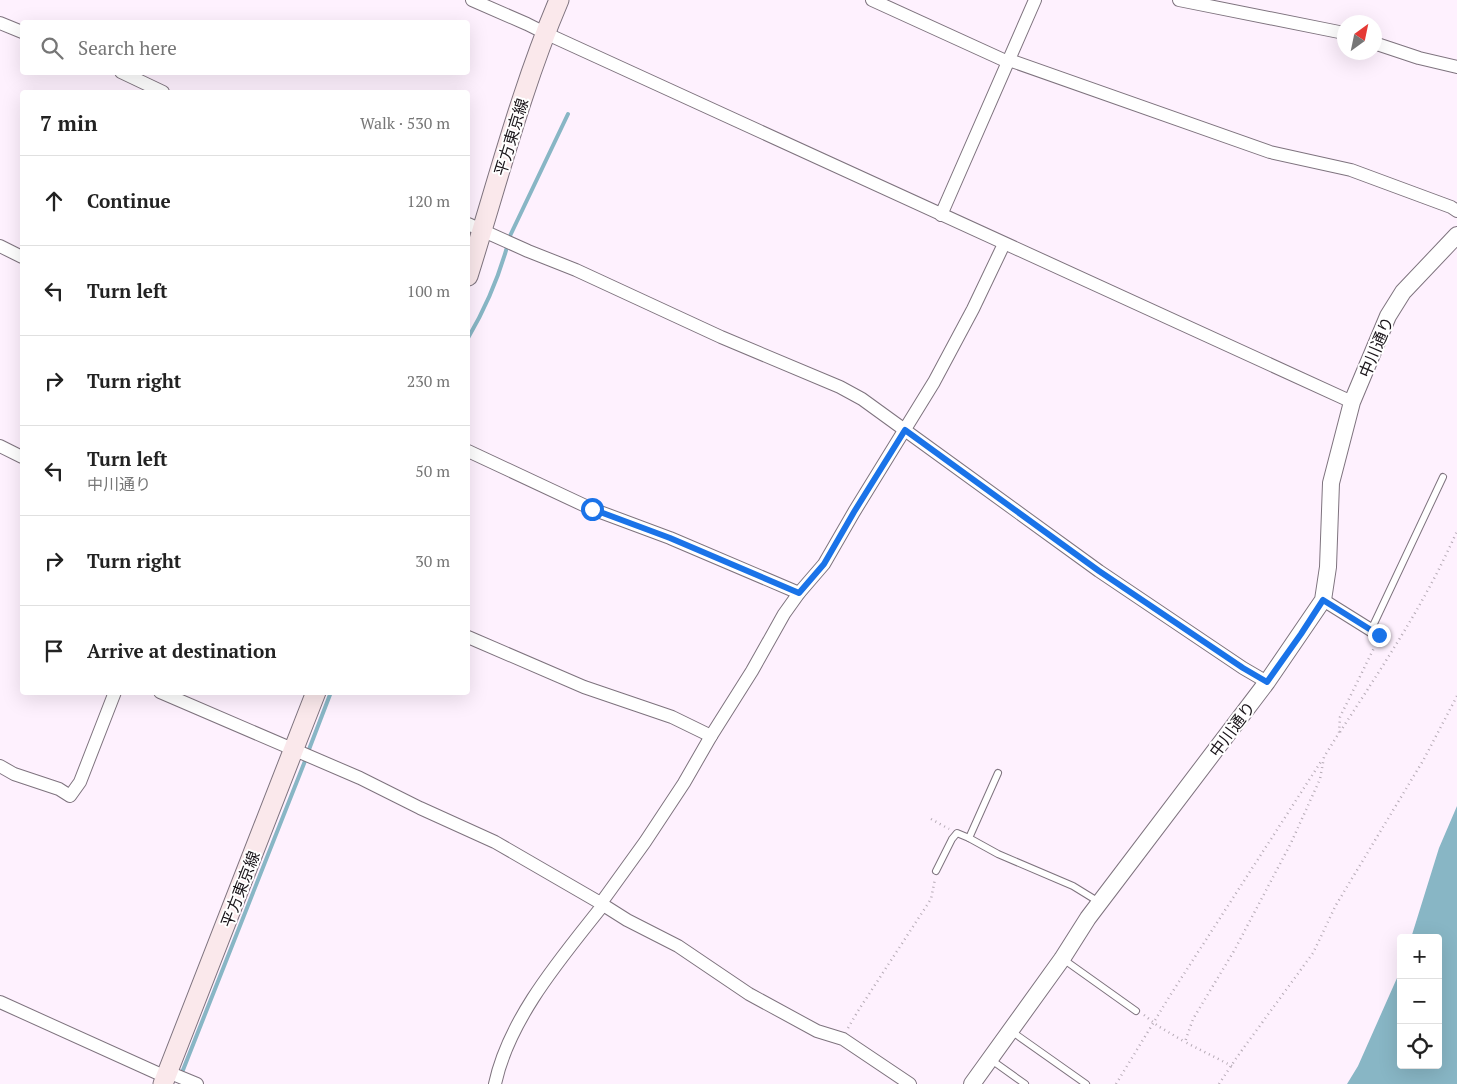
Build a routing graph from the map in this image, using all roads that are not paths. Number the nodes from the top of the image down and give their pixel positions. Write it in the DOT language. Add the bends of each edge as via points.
graph roads {
  1 [pos="472,0"];
  2 [pos="559,0"];
  3 [pos="872,0"];
  4 [pos="1035,0"];
  5 [pos="1179,0"];
  6 [pos="0,23"];
  7 [pos="20,31"];
  8 [pos="1337,32"];
  9 [pos="545,33"];
  10 [pos="1382,46"];
  11 [pos="1008,61"];
  12 [pos="1457,67"];
  13 [pos="127,75"];
  14 [pos="159,90"];
  15 [pos="1457,211"];
  16 [pos="941,215"];
  17 [pos="475,227"];
  18 [pos="1457,235"];
  19 [pos="1004,244"];
  20 [pos="0,246"];
  21 [pos="20,255"];
  22 [pos="470,262"];
  23 [pos="1352,402"];
  24 [pos="905,430"];
  25 [pos="0,446"];
  26 [pos="470,452"];
  27 [pos="20,456"];
  28 [pos="1443,477"];
  29 [pos="799,593"];
  30 [pos="1323,600"];
  31 [pos="1375,637"];
  32 [pos="470,638"];
  33 [pos="1267,682"];
  34 [pos="115,695"];
  35 [pos="167,695"];
  36 [pos="315,695"];
  37 [pos="712,736"];
  38 [pos="293,750"];
  39 [pos="0,766"];
  40 [pos="998,773"];
  41 [pos="969,838"];
  42 [pos="936,872"];
  43 [pos="1100,902"];
  44 [pos="602,904"];
  45 [pos="1062,958"];
  46 [pos="0,1002"];
  47 [pos="1136,1010"];
  48 [pos="1010,1030"];
  49 [pos="990,1059"];
  50 [pos="166,1078"];
  51 [pos="197,1084"];
  52 [pos="495,1084"];
  53 [pos="910,1084"];
  54 [pos="972,1084"];
  55 [pos="1025,1084"];
  56 [pos="1086,1084"];
  1 -- 9 [label="street"];
  2 -- 9 [label="main road, 平方東京線"];
  3 -- 11 [label="street"];
  4 -- 11 [label="street"];
  5 -- 8 [label="street"];
  6 -- 7 [label="street"];
  9 -- 16 [label="street"];
  9 -- 17 [label="main road, 平方東京線"];
  10 -- 12 [label="street"];
  11 -- 15 [label="street" via="1270,152 1351,170"];
  11 -- 16 [label="street"];
  13 -- 14 [label="street"];
  16 -- 19 [label="street"];
  17 -- 22 [label="main road, 平方東京線"];
  17 -- 24 [label="street" via="840,387"];
  18 -- 23 [label="street, 中川通り" via="1404,292 1388,316"];
  19 -- 23 [label="street"];
  19 -- 24 [label="street" via="974,309"];
  20 -- 21 [label="street"];
  23 -- 30 [label="street, 中川通り" via="1331,482 1328,567"];
  24 -- 29 [label="street" via="824,564"];
  24 -- 33 [label="street" via="1099,571"];
  25 -- 27 [label="street"];
  26 -- 29 [label="street" via="592,509"];
  28 -- 31 [label="lane"];
  29 -- 37 [label="street"];
  30 -- 31 [label="street"];
  30 -- 33 [label="street, 中川通り"];
  32 -- 37 [label="street" via="584,687 672,716"];
  33 -- 43 [label="street, 中川通り"];
  34 -- 39 [label="street" via="80,782 70,796"];
  35 -- 38 [label="street"];
  36 -- 38 [label="main road, 平方東京線"];
  37 -- 44 [label="street"];
  38 -- 44 [label="street" via="496,842"];
  38 -- 50 [label="main road, 平方東京線"];
  40 -- 41 [label="lane"];
  41 -- 42 [label="lane" via="957,834 952,839"];
  41 -- 43 [label="lane" via="1073,886"];
  43 -- 45 [label="street, 中川通り"];
  44 -- 52 [label="street" via="558,962 522,1018 508,1042"];
  44 -- 53 [label="street" via="678,946 757,998 817,1031 843,1038"];
  45 -- 47 [label="lane"];
  45 -- 48 [label="street, 中川通り"];
  46 -- 50 [label="street"];
  48 -- 49 [label="street, 中川通り"];
  48 -- 56 [label="lane"];
  49 -- 54 [label="street, 中川通り"];
  49 -- 55 [label="lane"];
  50 -- 51 [label="street"];
}
